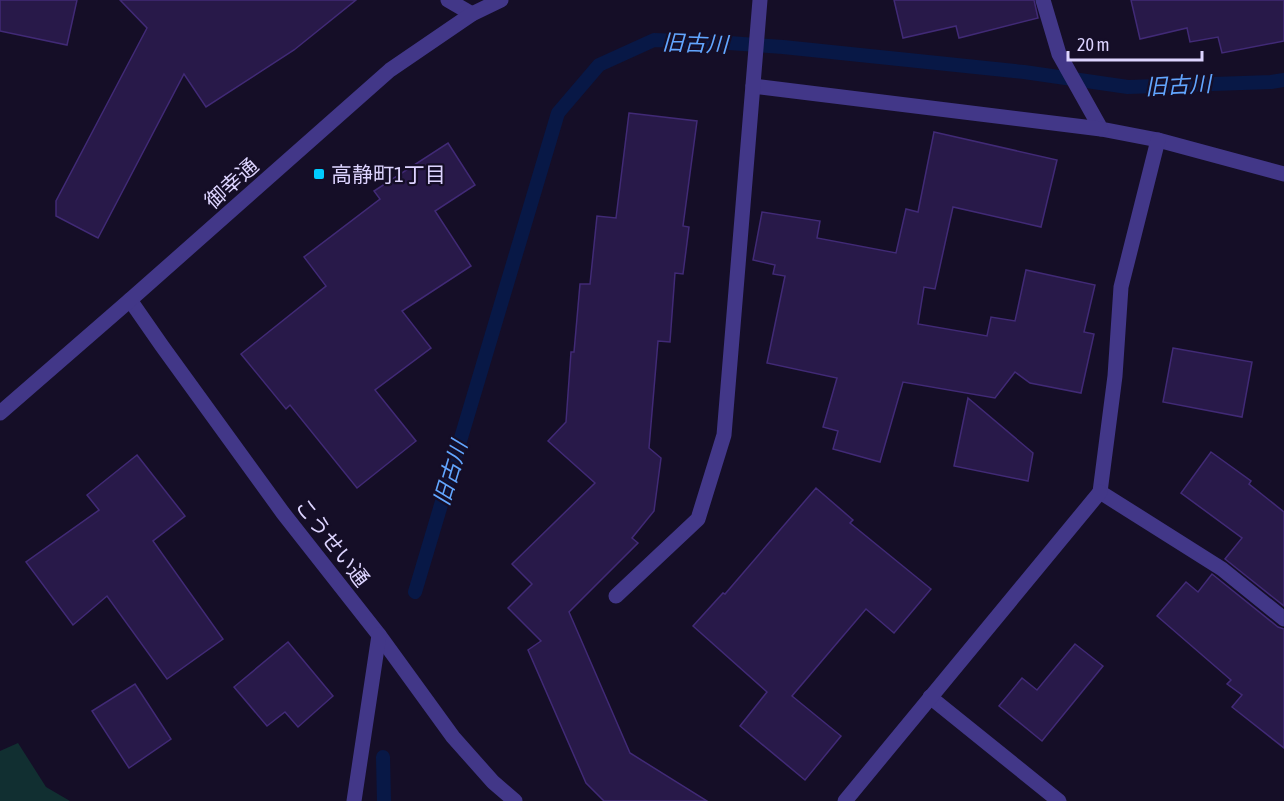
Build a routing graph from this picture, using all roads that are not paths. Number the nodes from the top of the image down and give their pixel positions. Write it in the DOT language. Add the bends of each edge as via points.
graph roads {
  1 [pos="448,0"];
  2 [pos="501,0"];
  3 [pos="760,0"];
  4 [pos="1043,0"];
  5 [pos="471,14"];
  6 [pos="754,81"];
  7 [pos="1101,129"];
  8 [pos="1158,140"];
  9 [pos="1284,174"];
  10 [pos="130,300"];
  11 [pos="0,413"];
  12 [pos="1100,492"];
  13 [pos="616,596"];
  14 [pos="1284,619"];
  15 [pos="379,635"];
  16 [pos="930,697"];
  17 [pos="354,801"];
  18 [pos="515,801"];
  19 [pos="845,801"];
  20 [pos="1059,801"];
  1 -- 5 [label="street"];
  2 -- 5 [label="street, 御幸通"];
  3 -- 6 [label="street"];
  4 -- 7 [label="street" via="1059,54"];
  5 -- 10 [label="street, 御幸通" via="390,70"];
  6 -- 7 [label="street"];
  6 -- 13 [label="street" via="724,435 698,519"];
  7 -- 8 [label="street"];
  8 -- 9 [label="street"];
  8 -- 12 [label="street" via="1121,287 1115,376"];
  10 -- 11 [label="street, 御幸通"];
  10 -- 15 [label="street, こうせい通" via="284,513"];
  12 -- 14 [label="street" via="1222,569"];
  12 -- 16 [label="street"];
  15 -- 17 [label="street"];
  15 -- 18 [label="street, こうせい通" via="453,737"];
  16 -- 19 [label="street"];
  16 -- 20 [label="street"];
}
